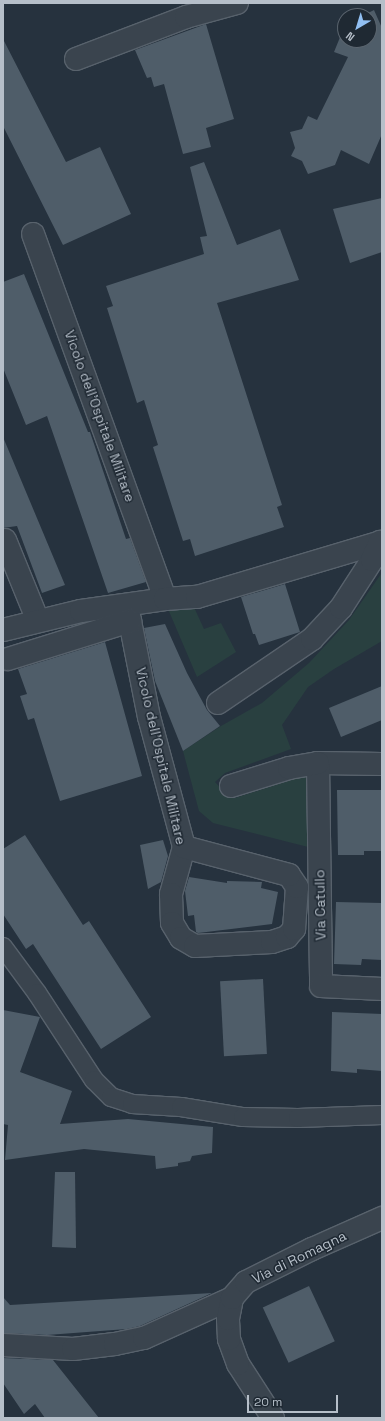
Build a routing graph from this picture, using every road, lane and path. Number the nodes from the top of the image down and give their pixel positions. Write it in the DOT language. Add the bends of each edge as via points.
graph roads {
  1 [pos="237,3"];
  2 [pos="76,59"];
  3 [pos="33,234"];
  4 [pos="4,540"];
  5 [pos="381,542"];
  6 [pos="165,599"];
  7 [pos="129,613"];
  8 [pos="38,621"];
  9 [pos="3,630"];
  10 [pos="8,659"];
  11 [pos="218,703"];
  12 [pos="318,763"];
  13 [pos="382,764"];
  14 [pos="231,786"];
  15 [pos="184,848"];
  16 [pos="3,947"];
  17 [pos="382,989"];
  18 [pos="382,1115"];
  19 [pos="382,1218"];
  20 [pos="232,1298"];
  21 [pos="3,1345"];
  22 [pos="273,1418"];
  1 -- 2 [label="street" via="186,17"];
  3 -- 6 [label="street, Vicolo dell'Ospitale Militare"];
  4 -- 8 [label="street"];
  5 -- 6 [label="street" via="197,597"];
  5 -- 11 [label="street" via="341,608 312,639"];
  6 -- 7 [label="street"];
  7 -- 8 [label="street" via="81,611"];
  7 -- 10 [label="street"];
  7 -- 15 [label="street, Vicolo dell'Ospitale Militare" via="149,717"];
  8 -- 9 [label="street"];
  12 -- 13 [label="street"];
  12 -- 14 [label="street" via="305,764"];
  12 -- 17 [label="street, Via Catullo" via="321,986"];
  15 -- 15 [label="street, Vicolo dell'Ospitale Militare" via="289,875 298,887 294,928 287,937 272,942 195,946 181,938 172,923 172,894"];
  16 -- 18 [label="lane" via="94,1080 111,1097 132,1104 181,1107 243,1117"];
  19 -- 20 [label="street, Via di Romagna" via="246,1282"];
  20 -- 21 [label="street" via="172,1326 136,1339 73,1349"];
  20 -- 22 [label="street" via="228,1319 229,1339 238,1364"];
}
